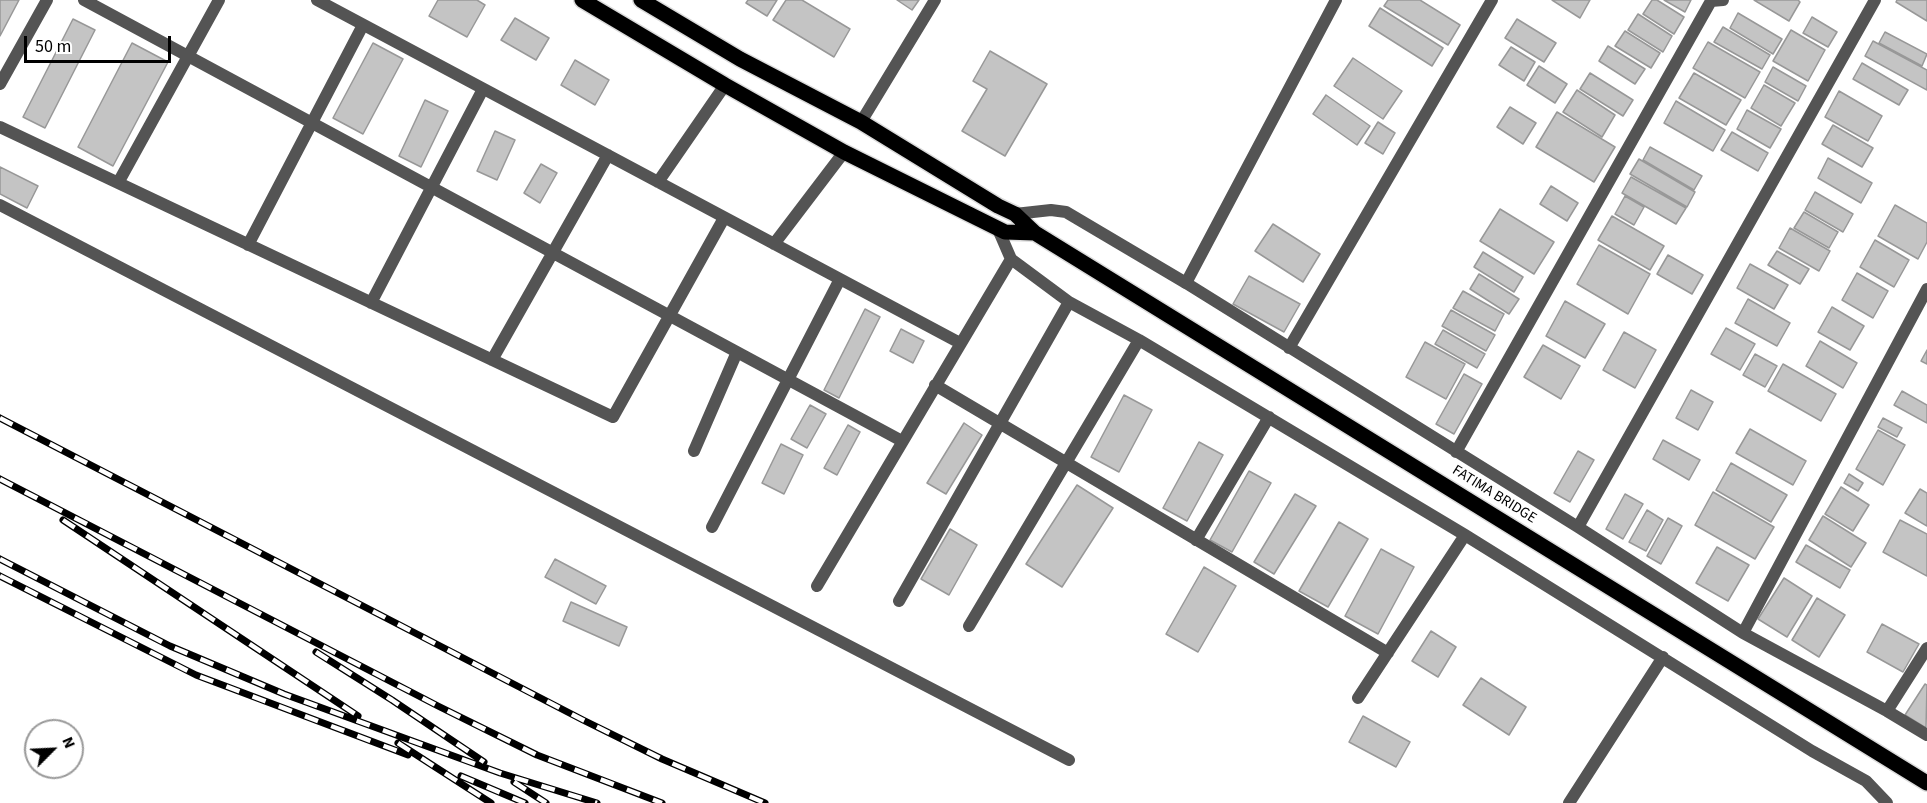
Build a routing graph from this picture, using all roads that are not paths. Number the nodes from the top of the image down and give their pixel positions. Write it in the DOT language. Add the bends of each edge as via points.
graph roads {
  1 [pos="47,0"];
  2 [pos="84,0"];
  3 [pos="219,0"];
  4 [pos="316,0"];
  5 [pos="582,0"];
  6 [pos="641,0"];
  7 [pos="935,0"];
  8 [pos="1336,0"];
  9 [pos="1492,0"];
  10 [pos="1724,0"];
  11 [pos="1875,0"];
  12 [pos="363,25"];
  13 [pos="188,56"];
  14 [pos="0,84"];
  15 [pos="725,85"];
  16 [pos="483,88"];
  17 [pos="861,122"];
  18 [pos="312,123"];
  19 [pos="0,127"];
  20 [pos="844,152"];
  21 [pos="608,155"];
  22 [pos="658,182"];
  23 [pos="118,183"];
  24 [pos="432,187"];
  25 [pos="0,205"];
  26 [pos="1015,214"];
  27 [pos="724,218"];
  28 [pos="998,229"];
  29 [pos="1039,235"];
  30 [pos="248,244"];
  31 [pos="774,244"];
  32 [pos="553,252"];
  33 [pos="1011,258"];
  34 [pos="840,279"];
  35 [pos="1186,283"];
  36 [pos="1927,289"];
  37 [pos="1069,302"];
  38 [pos="371,303"];
  39 [pos="670,315"];
  40 [pos="1139,339"];
  41 [pos="960,343"];
  42 [pos="1289,348"];
  43 [pos="737,352"];
  44 [pos="492,360"];
  45 [pos="788,379"];
  46 [pos="935,385"];
  47 [pos="1269,417"];
  48 [pos="1000,423"];
  49 [pos="902,441"];
  50 [pos="694,451"];
  51 [pos="1456,452"];
  52 [pos="1066,463"];
  53 [pos="712,527"];
  54 [pos="1578,527"];
  55 [pos="1465,535"];
  56 [pos="1196,540"];
  57 [pos="817,586"];
  58 [pos="899,601"];
  59 [pos="969,626"];
  60 [pos="1743,633"];
  61 [pos="1927,648"];
  62 [pos="1388,653"];
  63 [pos="1663,657"];
  64 [pos="1358,698"];
  65 [pos="1887,711"];
  66 [pos="1927,735"];
  67 [pos="1069,760"];
  68 [pos="1927,783"];
  69 [pos="1569,803"];
  70 [pos="1887,803"];
  1 -- 14 [label="street"];
  2 -- 13 [label="street"];
  3 -- 13 [label="street"];
  4 -- 12 [label="street"];
  5 -- 15 [label="main road"];
  6 -- 17 [label="main road, FATIMA BRIDGE" via="740,59"];
  7 -- 17 [label="street"];
  8 -- 35 [label="street"];
  9 -- 42 [label="street"];
  10 -- 51 [label="street" via="1711,1"];
  11 -- 54 [label="street"];
  12 -- 16 [label="street"];
  12 -- 18 [label="street"];
  13 -- 18 [label="street"];
  13 -- 23 [label="street"];
  15 -- 20 [label="main road"];
  15 -- 22 [label="street"];
  16 -- 21 [label="street"];
  16 -- 24 [label="street"];
  17 -- 26 [label="main road, FATIMA BRIDGE"];
  18 -- 24 [label="street"];
  18 -- 30 [label="street"];
  19 -- 23 [label="street"];
  20 -- 28 [label="main road"];
  20 -- 31 [label="street"];
  21 -- 22 [label="street"];
  21 -- 32 [label="street"];
  22 -- 27 [label="street"];
  23 -- 30 [label="street"];
  24 -- 32 [label="street"];
  24 -- 38 [label="street"];
  25 -- 67 [label="street"];
  26 -- 29 [label="main road, FATIMA BRIDGE"];
  26 -- 35 [label="street" via="1066,212"];
  27 -- 31 [label="street"];
  27 -- 39 [label="street"];
  28 -- 29 [label="main road"];
  28 -- 33 [label="street"];
  29 -- 68 [label="main road, FATIMA BRIDGE"];
  30 -- 38 [label="street"];
  31 -- 34 [label="street"];
  32 -- 39 [label="street"];
  32 -- 44 [label="street"];
  33 -- 37 [label="street"];
  33 -- 41 [label="street"];
  34 -- 41 [label="street"];
  34 -- 45 [label="street"];
  35 -- 42 [label="street"];
  36 -- 60 [label="street"];
  37 -- 40 [label="street"];
  37 -- 48 [label="street"];
  38 -- 44 [label="street"];
  39 -- 43 [label="street"];
  39 -- 44 [label="street" via="613,417"];
  40 -- 47 [label="street"];
  40 -- 52 [label="street"];
  41 -- 46 [label="street"];
  42 -- 51 [label="street"];
  43 -- 45 [label="street"];
  43 -- 50 [label="street"];
  45 -- 49 [label="street"];
  45 -- 53 [label="street"];
  46 -- 48 [label="street"];
  46 -- 49 [label="street"];
  47 -- 55 [label="street"];
  47 -- 56 [label="street"];
  48 -- 52 [label="street"];
  48 -- 58 [label="street"];
  49 -- 57 [label="street"];
  51 -- 54 [label="street"];
  52 -- 56 [label="street"];
  52 -- 59 [label="street"];
  54 -- 60 [label="street"];
  55 -- 62 [label="street"];
  55 -- 63 [label="street"];
  56 -- 62 [label="street"];
  60 -- 65 [label="street"];
  61 -- 65 [label="street"];
  62 -- 64 [label="street"];
  63 -- 69 [label="street"];
  63 -- 70 [label="street" via="1866,781"];
  65 -- 66 [label="street"];
}
